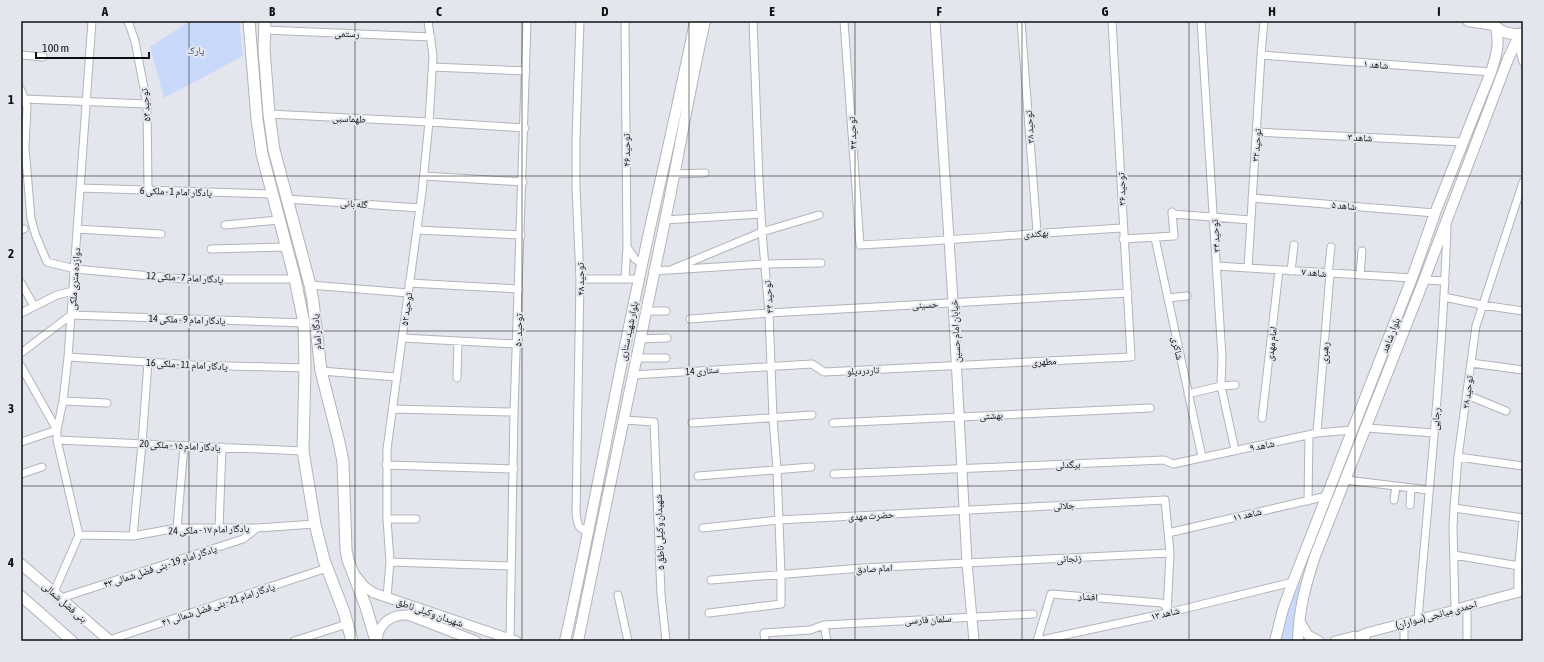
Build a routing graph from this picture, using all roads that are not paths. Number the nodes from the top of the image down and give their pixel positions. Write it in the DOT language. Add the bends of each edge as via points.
graph roads {
  1 [pos="92,21"];
  2 [pos="128,21"];
  3 [pos="249,21"];
  4 [pos="428,21"];
  5 [pos="527,21"];
  6 [pos="580,21"];
  7 [pos="625,21"];
  8 [pos="695,21"];
  9 [pos="705,21"];
  10 [pos="753,21"];
  11 [pos="844,21"];
  12 [pos="935,21"];
  13 [pos="1021,21"];
  14 [pos="1112,21"];
  15 [pos="1201,21"];
  16 [pos="1264,21"];
  17 [pos="1468,21"];
  18 [pos="1494,25"];
  19 [pos="264,26"];
  20 [pos="1521,35"];
  21 [pos="431,37"];
  22 [pos="21,55"];
  23 [pos="1496,55"];
  24 [pos="1261,56"];
  25 [pos="44,57"];
  26 [pos="1509,57"];
  27 [pos="1523,62"];
  28 [pos="432,67"];
  29 [pos="526,71"];
  30 [pos="1491,72"];
  31 [pos="21,90"];
  32 [pos="24,98"];
  33 [pos="86,101"];
  34 [pos="147,104"];
  35 [pos="269,114"];
  36 [pos="24,117"];
  37 [pos="429,122"];
  38 [pos="525,128"];
  39 [pos="1257,132"];
  40 [pos="1463,142"];
  41 [pos="704,173"];
  42 [pos="674,174"];
  43 [pos="424,176"];
  44 [pos="523,182"];
  45 [pos="1523,182"];
  46 [pos="28,187"];
  47 [pos="80,188"];
  48 [pos="21,190"];
  49 [pos="148,190"];
  50 [pos="272,194"];
  51 [pos="1252,198"];
  52 [pos="287,199"];
  53 [pos="420,208"];
  54 [pos="1435,213"];
  55 [pos="761,214"];
  56 [pos="820,215"];
  57 [pos="1213,217"];
  58 [pos="1447,219"];
  59 [pos="279,220"];
  60 [pos="665,220"];
  61 [pos="1251,220"];
  62 [pos="225,225"];
  63 [pos="1123,228"];
  64 [pos="77,229"];
  65 [pos="416,230"];
  66 [pos="762,232"];
  67 [pos="1037,232"];
  68 [pos="161,234"];
  69 [pos="521,235"];
  70 [pos="1155,238"];
  71 [pos="1124,239"];
  72 [pos="949,240"];
  73 [pos="860,245"];
  74 [pos="1294,245"];
  75 [pos="286,247"];
  76 [pos="627,247"];
  77 [pos="1331,247"];
  78 [pos="211,249"];
  79 [pos="1362,251"];
  80 [pos="821,263"];
  81 [pos="642,264"];
  82 [pos="765,264"];
  83 [pos="1217,266"];
  84 [pos="1248,268"];
  85 [pos="75,269"];
  86 [pos="1279,270"];
  87 [pos="653,271"];
  88 [pos="1291,271"];
  89 [pos="666,272"];
  90 [pos="1329,274"];
  91 [pos="1360,275"];
  92 [pos="1412,278"];
  93 [pos="295,279"];
  94 [pos="580,279"];
  95 [pos="625,279"];
  96 [pos="639,279"];
  97 [pos="1424,280"];
  98 [pos="1445,281"];
  99 [pos="21,282"];
  100 [pos="409,283"];
  101 [pos="310,285"];
  102 [pos="519,289"];
  103 [pos="73,291"];
  104 [pos="408,293"];
  105 [pos="1128,293"];
  106 [pos="1187,296"];
  107 [pos="1444,297"];
  108 [pos="1168,298"];
  109 [pos="953,302"];
  110 [pos="1482,305"];
  111 [pos="34,306"];
  112 [pos="646,311"];
  113 [pos="666,311"];
  114 [pos="1523,311"];
  115 [pos="21,313"];
  116 [pos="769,313"];
  117 [pos="71,316"];
  118 [pos="690,319"];
  119 [pos="304,323"];
  120 [pos="402,338"];
  121 [pos="667,338"];
  122 [pos="640,339"];
  123 [pos="458,341"];
  124 [pos="517,344"];
  125 [pos="21,353"];
  126 [pos="68,357"];
  127 [pos="1131,357"];
  128 [pos="636,358"];
  129 [pos="666,358"];
  130 [pos="148,362"];
  131 [pos="1471,363"];
  132 [pos="21,366"];
  133 [pos="771,366"];
  134 [pos="957,366"];
  135 [pos="305,368"];
  136 [pos="1523,370"];
  137 [pos="320,371"];
  138 [pos="23,374"];
  139 [pos="633,375"];
  140 [pos="396,377"];
  141 [pos="457,378"];
  142 [pos="1235,385"];
  143 [pos="1221,386"];
  144 [pos="1188,394"];
  145 [pos="1467,396"];
  146 [pos="63,401"];
  147 [pos="107,403"];
  148 [pos="1150,408"];
  149 [pos="392,410"];
  150 [pos="1506,411"];
  151 [pos="514,412"];
  152 [pos="812,415"];
  153 [pos="959,417"];
  154 [pos="773,418"];
  155 [pos="1262,418"];
  156 [pos="624,420"];
  157 [pos="692,423"];
  158 [pos="833,423"];
  159 [pos="1367,428"];
  160 [pos="57,430"];
  161 [pos="1352,430"];
  162 [pos="1317,433"];
  163 [pos="1434,433"];
  164 [pos="1309,435"];
  165 [pos="57,440"];
  166 [pos="21,442"];
  167 [pos="142,444"];
  168 [pos="184,446"];
  169 [pos="222,447"];
  170 [pos="1235,450"];
  171 [pos="303,451"];
  172 [pos="1202,457"];
  173 [pos="1458,457"];
  174 [pos="1173,464"];
  175 [pos="386,465"];
  176 [pos="1523,466"];
  177 [pos="42,467"];
  178 [pos="811,467"];
  179 [pos="514,469"];
  180 [pos="962,469"];
  181 [pos="777,470"];
  182 [pos="21,474"];
  183 [pos="834,474"];
  184 [pos="698,476"];
  185 [pos="1346,480"];
  186 [pos="1396,486"];
  187 [pos="1411,488"];
  188 [pos="1429,490"];
  189 [pos="1327,496"];
  190 [pos="1394,500"];
  191 [pos="1308,501"];
  192 [pos="1410,505"];
  193 [pos="1454,508"];
  194 [pos="964,509"];
  195 [pos="387,519"];
  196 [pos="416,519"];
  197 [pos="1523,519"];
  198 [pos="778,520"];
  199 [pos="315,524"];
  200 [pos="177,528"];
  201 [pos="219,528"];
  202 [pos="257,528"];
  203 [pos="704,528"];
  204 [pos="588,531"];
  205 [pos="600,532"];
  206 [pos="1168,533"];
  207 [pos="79,535"];
  208 [pos="133,536"];
  209 [pos="1170,553"];
  210 [pos="1454,555"];
  211 [pos="390,562"];
  212 [pos="967,563"];
  213 [pos="21,564"];
  214 [pos="511,566"];
  215 [pos="1519,566"];
  216 [pos="327,568"];
  217 [pos="352,572"];
  218 [pos="781,574"];
  219 [pos="711,580"];
  220 [pos="1293,582"];
  221 [pos="1520,592"];
  222 [pos="57,595"];
  223 [pos="618,595"];
  224 [pos="21,596"];
  225 [pos="387,597"];
  226 [pos="1467,606"];
  227 [pos="1456,610"];
  228 [pos="709,613"];
  229 [pos="1167,613"];
  230 [pos="1033,614"];
  231 [pos="972,617"];
  232 [pos="1418,619"];
  233 [pos="1299,620"];
  234 [pos="1404,623"];
  235 [pos="348,624"];
  236 [pos="824,625"];
  237 [pos="1366,637"];
  238 [pos="513,640"];
  239 [pos="72,641"];
  240 [pos="109,641"];
  241 [pos="294,641"];
  242 [pos="352,641"];
  243 [pos="377,641"];
  244 [pos="476,641"];
  245 [pos="565,641"];
  246 [pos="578,641"];
  247 [pos="628,641"];
  248 [pos="666,641"];
  249 [pos="765,641"];
  250 [pos="827,641"];
  251 [pos="974,641"];
  252 [pos="1037,641"];
  253 [pos="1275,641"];
  254 [pos="1298,641"];
  255 [pos="1319,641"];
  256 [pos="1334,641"];
  257 [pos="1350,641"];
  258 [pos="1404,641"];
  259 [pos="1466,641"];
  1 -- 33 [label="street, دوازده متری ملکی"];
  2 -- 34 [label="street, توحید ۵۴" via="135,41"];
  3 -- 50 [label="main road, یادگار امام" via="260,140"];
  4 -- 21 [label="street, توحید ۵۲"];
  5 -- 29 [label="street, توحید ۵۰"];
  6 -- 94 [label="street, توحید ۴۸" via="576,138"];
  7 -- 76 [label="street, توحید ۴۶"];
  8 -- 81 [label="main road, بلوار شهید ستاری"];
  9 -- 42 [label="main road, بلوار شهید ستاری"];
  10 -- 55 [label="street, توحید ۴۴"];
  11 -- 73 [label="street, توحید ۴۲"];
  12 -- 72 [label="street, خیابان امام حسین"];
  13 -- 67 [label="street, توحید ۳۸"];
  14 -- 63 [label="street, توحید ۳۶"];
  15 -- 57 [label="street, توحید ۳۴"];
  16 -- 24 [label="street, توحید ۳۲"];
  17 -- 18 [label="main road"];
  18 -- 20 [label="main road" via="1506,33"];
  18 -- 23 [label="main road, بلوار شاهد" via="1498,36"];
  19 -- 21 [label="street, رستمی"];
  19 -- 35 [label="main road, یادگار امام"];
  20 -- 26 [label="main road, بلوار شاهد"];
  20 -- 27 [label="street"];
  21 -- 28 [label="street, توحید ۵۲"];
  22 -- 25 [label="street"];
  23 -- 26 [label="main road" via="1504,48 1508,50"];
  23 -- 30 [label="main road, بلوار شاهد"];
  24 -- 30 [label="street, شاهد ۱"];
  24 -- 39 [label="street, توحید ۳۲"];
  26 -- 58 [label="main road, بلوار شاهد"];
  28 -- 29 [label="street"];
  28 -- 37 [label="street, توحید ۵۲"];
  29 -- 38 [label="street, توحید ۵۰"];
  30 -- 40 [label="main road, بلوار شاهد"];
  31 -- 32 [label="street"];
  32 -- 33 [label="street"];
  32 -- 36 [label="street" via="27,107"];
  33 -- 34 [label="street"];
  33 -- 47 [label="street, دوازده متری ملکی"];
  34 -- 49 [label="street, توحید ۵۴"];
  35 -- 37 [label="street, طهماسبی"];
  35 -- 52 [label="main road, یادگار امام" via="274,150"];
  36 -- 46 [label="street"];
  37 -- 38 [label="street, طهماسبی"];
  37 -- 43 [label="street, توحید ۵۲"];
  38 -- 44 [label="street, توحید ۵۰"];
  39 -- 40 [label="street, شاهد ۳"];
  39 -- 51 [label="street, توحید ۳۲"];
  40 -- 54 [label="main road, بلوار شاهد"];
  41 -- 42 [label="street"];
  42 -- 60 [label="main road, بلوار شهید ستاری"];
  43 -- 44 [label="street"];
  43 -- 53 [label="street, توحید ۵۲"];
  44 -- 69 [label="street, توحید ۵۰"];
  45 -- 110 [label="street, توحید ۲۸"];
  46 -- 48 [label="street"];
  46 -- 85 [label="street, یادگار امام 7 - ملکی 12" via="31,219 47,262"];
  47 -- 49 [label="street, یادگار امام 1 - ملکی 6"];
  47 -- 64 [label="street, دوازده متری ملکی"];
  49 -- 50 [label="street, یادگار امام 1 - ملکی 6"];
  50 -- 59 [label="main road, یادگار امام"];
  51 -- 54 [label="street, شاهد ۵"];
  51 -- 61 [label="street, توحید ۳۲"];
  52 -- 53 [label="street, گله بانی"];
  52 -- 101 [label="main road, یادگار امام"];
  53 -- 65 [label="street, توحید ۵۲"];
  54 -- 92 [label="main road, بلوار شاهد"];
  55 -- 60 [label="street"];
  55 -- 66 [label="street, توحید ۴۴"];
  56 -- 66 [label="street"];
  57 -- 61 [label="street"];
  57 -- 70 [label="street" via="1172,213 1174,236"];
  57 -- 83 [label="street, توحید ۳۴"];
  58 -- 97 [label="main road, بلوار شاهد"];
  58 -- 98 [label="street, رجایی"];
  59 -- 62 [label="street"];
  59 -- 75 [label="main road, یادگار امام"];
  60 -- 87 [label="main road, بلوار شهید ستاری"];
  61 -- 84 [label="street, توحید ۳۲"];
  63 -- 67 [label="street, بهکندی"];
  63 -- 71 [label="street, توحید ۳۶"];
  64 -- 68 [label="street"];
  64 -- 85 [label="street, دوازده متری ملکی"];
  65 -- 69 [label="street"];
  65 -- 100 [label="street, توحید ۵۲"];
  66 -- 82 [label="street, توحید ۴۴"];
  66 -- 89 [label="street"];
  67 -- 72 [label="street, بهکندی"];
  69 -- 102 [label="street, توحید ۵۰"];
  70 -- 71 [label="street"];
  70 -- 108 [label="street, شاکری"];
  71 -- 105 [label="street, توحید ۳۶"];
  72 -- 73 [label="street, بهکندی"];
  72 -- 109 [label="street, خیابان امام حسین"];
  74 -- 88 [label="street"];
  75 -- 78 [label="street"];
  75 -- 93 [label="main road, یادگار امام"];
  76 -- 81 [label="street"];
  76 -- 95 [label="street, توحید ۴۶"];
  77 -- 90 [label="street, رهبری"];
  79 -- 91 [label="street"];
  80 -- 82 [label="street"];
  81 -- 96 [label="main road, بلوار شهید ستاری"];
  82 -- 89 [label="street"];
  82 -- 116 [label="street, توحید ۴۴"];
  83 -- 84 [label="street, شاهد ۷"];
  83 -- 143 [label="street, توحید ۳۴"];
  84 -- 86 [label="street, شاهد ۷"];
  85 -- 93 [label="street, یادگار امام 7 - ملکی 12" via="184,279"];
  85 -- 103 [label="street, دوازده متری ملکی"];
  86 -- 88 [label="street, شاهد ۷"];
  86 -- 155 [label="street, امام مهدی"];
  87 -- 89 [label="street"];
  87 -- 112 [label="main road, بلوار شهید ستاری"];
  88 -- 90 [label="street, شاهد ۷"];
  90 -- 91 [label="street, شاهد ۷"];
  90 -- 162 [label="street, رهبری"];
  91 -- 92 [label="street, شاهد ۷"];
  92 -- 161 [label="main road, بلوار شاهد"];
  93 -- 119 [label="main road, یادگار امام"];
  94 -- 95 [label="street"];
  94 -- 204 [label="street, توحید ۴۸" via="576,514 578,525"];
  95 -- 96 [label="street"];
  96 -- 204 [label="main road, بلوار شهید ستاری"];
  97 -- 98 [label="street"];
  97 -- 159 [label="main road, بلوار شاهد"];
  98 -- 107 [label="street, رجایی"];
  99 -- 111 [label="street"];
  100 -- 102 [label="street"];
  100 -- 104 [label="street, توحید ۵۲"];
  101 -- 104 [label="street"];
  101 -- 137 [label="main road, یادگار امام"];
  102 -- 124 [label="street, توحید ۵۰"];
  103 -- 111 [label="street" via="57,295"];
  103 -- 117 [label="street, دوازده متری ملکی"];
  104 -- 120 [label="street, توحید ۵۲"];
  105 -- 109 [label="street, حسینی"];
  105 -- 127 [label="street, توحید ۳۶"];
  106 -- 108 [label="street"];
  107 -- 110 [label="street"];
  107 -- 163 [label="street, رجایی"];
  108 -- 144 [label="street, شاکری"];
  109 -- 116 [label="street, حسینی"];
  109 -- 134 [label="street, خیابان امام حسین"];
  110 -- 114 [label="street"];
  110 -- 131 [label="street, توحید ۲۸"];
  111 -- 115 [label="street"];
  112 -- 113 [label="street"];
  112 -- 122 [label="main road, بلوار شهید ستاری"];
  116 -- 118 [label="street, حسینی"];
  116 -- 133 [label="street, توحید ۴۴"];
  117 -- 119 [label="street, یادگار امام 9 - ملکی 14"];
  117 -- 125 [label="street"];
  117 -- 126 [label="street, دوازده متری ملکی"];
  119 -- 135 [label="main road, یادگار امام"];
  120 -- 123 [label="street"];
  120 -- 140 [label="street, توحید ۵۲"];
  121 -- 122 [label="street"];
  122 -- 128 [label="main road, بلوار شهید ستاری"];
  123 -- 124 [label="street"];
  123 -- 141 [label="street"];
  124 -- 151 [label="street, توحید ۵۰"];
  126 -- 130 [label="street, یادگار امام 11 - ملکی 16"];
  126 -- 146 [label="street, دوازده متری ملکی"];
  127 -- 134 [label="street, مطهری"];
  128 -- 129 [label="street"];
  128 -- 139 [label="main road, بلوار شهید ستاری"];
  130 -- 135 [label="street, یادگار امام 11 - ملکی 16"];
  130 -- 167 [label="street"];
  131 -- 136 [label="street"];
  131 -- 145 [label="street, توحید ۲۸"];
  132 -- 138 [label="street"];
  133 -- 134 [label="street, تاردردیلو" via="812,364 824,372"];
  133 -- 139 [label="street, ستاری 14"];
  133 -- 154 [label="street, توحید ۴۴"];
  134 -- 153 [label="street, خیابان امام حسین"];
  135 -- 171 [label="main road, یادگار امام"];
  137 -- 140 [label="street"];
  137 -- 217 [label="main road, یادگار امام" via="340,442 346,550"];
  138 -- 160 [label="street"];
  139 -- 156 [label="main road, بلوار شهید ستاری"];
  140 -- 149 [label="street, توحید ۵۲"];
  142 -- 143 [label="street"];
  143 -- 144 [label="street"];
  143 -- 170 [label="street, توحید ۳۴"];
  144 -- 172 [label="street, شاکری"];
  145 -- 150 [label="street"];
  145 -- 173 [label="street, توحید ۲۸"];
  146 -- 147 [label="street"];
  146 -- 160 [label="street, دوازده متری ملکی"];
  148 -- 153 [label="street, بهشتی"];
  149 -- 151 [label="street"];
  149 -- 175 [label="street, توحید ۵۲"];
  151 -- 179 [label="street, توحید ۵۰"];
  152 -- 154 [label="street"];
  153 -- 158 [label="street, بهشتی"];
  153 -- 180 [label="street, خیابان امام حسین"];
  154 -- 157 [label="street"];
  154 -- 181 [label="street, توحید ۴۴"];
  156 -- 205 [label="main road, بلوار شهید ستاری"];
  156 -- 248 [label="street, شهیدان وکیلی ناطق ۵" via="654,422"];
  159 -- 163 [label="street"];
  159 -- 185 [label="main road, بلوار شاهد"];
  160 -- 165 [label="street, دوازده متری ملکی"];
  160 -- 166 [label="street"];
  161 -- 162 [label="street, شاهد ۹"];
  161 -- 189 [label="main road, بلوار شاهد"];
  162 -- 164 [label="street, شاهد ۹"];
  163 -- 188 [label="street, رجایی"];
  164 -- 170 [label="street, شاهد ۹"];
  164 -- 191 [label="street"];
  165 -- 167 [label="street, یادگار امام ۱۵ - ملکی 20"];
  165 -- 207 [label="street, دوازده متری ملکی"];
  167 -- 168 [label="street, یادگار امام ۱۵ - ملکی 20"];
  167 -- 208 [label="street"];
  168 -- 169 [label="street, یادگار امام ۱۵ - ملکی 20"];
  168 -- 200 [label="street"];
  169 -- 171 [label="street, یادگار امام ۱۵ - ملکی 20"];
  169 -- 201 [label="street"];
  170 -- 172 [label="street, شاهد ۹"];
  171 -- 199 [label="main road, یادگار امام"];
  172 -- 174 [label="street, شاهد ۹"];
  173 -- 176 [label="street"];
  173 -- 193 [label="street, توحید ۲۸"];
  174 -- 180 [label="street, بیگدلی" via="1164,460"];
  175 -- 179 [label="street"];
  175 -- 195 [label="street, توحید ۵۲"];
  177 -- 182 [label="street"];
  178 -- 181 [label="street"];
  179 -- 214 [label="street, توحید ۵۰"];
  180 -- 183 [label="street, بیگدلی"];
  180 -- 194 [label="street, خیابان امام حسین"];
  181 -- 184 [label="street"];
  181 -- 198 [label="street, توحید ۴۴"];
  185 -- 186 [label="street"];
  185 -- 233 [label="main road, بلوار شاهد" via="1315,556 1304,589"];
  186 -- 187 [label="street"];
  186 -- 190 [label="street"];
  187 -- 188 [label="street"];
  187 -- 192 [label="street"];
  188 -- 232 [label="street, رجایی"];
  189 -- 191 [label="street, شاهد ۱۱"];
  189 -- 220 [label="main road, بلوار شاهد"];
  191 -- 206 [label="street, شاهد ۱۱"];
  193 -- 197 [label="street"];
  193 -- 210 [label="street, توحید ۲۸"];
  194 -- 198 [label="street, حضرت مهدی"];
  194 -- 206 [label="street, جلالی" via="1165,500"];
  194 -- 212 [label="street, خیابان امام حسین"];
  195 -- 196 [label="street"];
  195 -- 211 [label="street, توحید ۵۲"];
  197 -- 215 [label="street"];
  198 -- 203 [label="street, حضرت مهدی"];
  198 -- 218 [label="street, توحید ۴۴"];
  199 -- 202 [label="street, یادگار امام ۱۷ - ملکی 24"];
  199 -- 216 [label="main road, یادگار امام"];
  200 -- 201 [label="street, یادگار امام ۱۷ - ملکی 24"];
  200 -- 208 [label="street, یادگار امام ۱۷ - ملکی 24"];
  201 -- 202 [label="street, یادگار امام ۱۷ - ملکی 24"];
  202 -- 222 [label="street, یادگار امام 19 - بنی فضل شمالی ۴۳" via="243,539"];
  204 -- 205 [label="main road"];
  204 -- 245 [label="main road, بلوار شهید ستاری"];
  205 -- 246 [label="main road, بلوار شهید ستاری"];
  206 -- 209 [label="street"];
  207 -- 208 [label="street, یادگار امام ۱۷ - ملکی 24"];
  207 -- 222 [label="street"];
  209 -- 212 [label="street, زنجانی"];
  209 -- 229 [label="street"];
  210 -- 215 [label="street"];
  210 -- 227 [label="street, توحید ۲۸"];
  211 -- 214 [label="street"];
  211 -- 225 [label="street, توحید ۵۲"];
  212 -- 218 [label="street, امام صادق"];
  212 -- 231 [label="street, خیابان امام حسین"];
  213 -- 222 [label="main road, بنی فضل شمالی"];
  214 -- 238 [label="street, توحید ۵۰"];
  215 -- 221 [label="street"];
  216 -- 235 [label="main road, یادگار امام"];
  216 -- 240 [label="street, یادگار امام 21 - بنی فضل شمالی ۴۱"];
  217 -- 225 [label="street, شهیدان وکیلی ناطق" via="365,587"];
  217 -- 243 [label="main road, یادگار امام"];
  218 -- 219 [label="street, امام صادق"];
  218 -- 228 [label="street" via="781,604"];
  220 -- 229 [label="street, شاهد ۱۳"];
  220 -- 253 [label="main road, بلوار شاهد"];
  221 -- 226 [label="street, احمدی میانجی (سواران)"];
  222 -- 240 [label="main road, بنی فضل شمالی"];
  223 -- 247 [label="street"];
  224 -- 239 [label="main road"];
  225 -- 238 [label="street, شهیدان وکیلی ناطق"];
  226 -- 227 [label="street, احمدی میانجی (سواران)"];
  226 -- 259 [label="street"];
  227 -- 232 [label="street, احمدی میانجی (سواران)"];
  229 -- 252 [label="street, شاهد ۱۳"];
  229 -- 252 [label="street, افشار" via="1165,605 1161,603 1051,594"];
  230 -- 231 [label="street, سلمان فارسی"];
  231 -- 236 [label="street, سلمان فارسی"];
  231 -- 251 [label="street, خیابان امام حسین"];
  232 -- 234 [label="street, احمدی میانجی (سواران)"];
  233 -- 254 [label="main road, بلوار شاهد"];
  233 -- 255 [label="street" via="1308,635"];
  234 -- 237 [label="street, احمدی میانجی (سواران)"];
  234 -- 258 [label="street"];
  235 -- 241 [label="street"];
  235 -- 242 [label="main road, یادگار امام"];
  236 -- 249 [label="street, سلمان فارسی" via="810,630 764,633"];
  236 -- 250 [label="street"];
  237 -- 256 [label="street"];
  237 -- 257 [label="street, احمدی میانجی (سواران)"];
  243 -- 244 [label="street, شهیدان وکیلی ناطق" via="384,622 402,614"];
}
